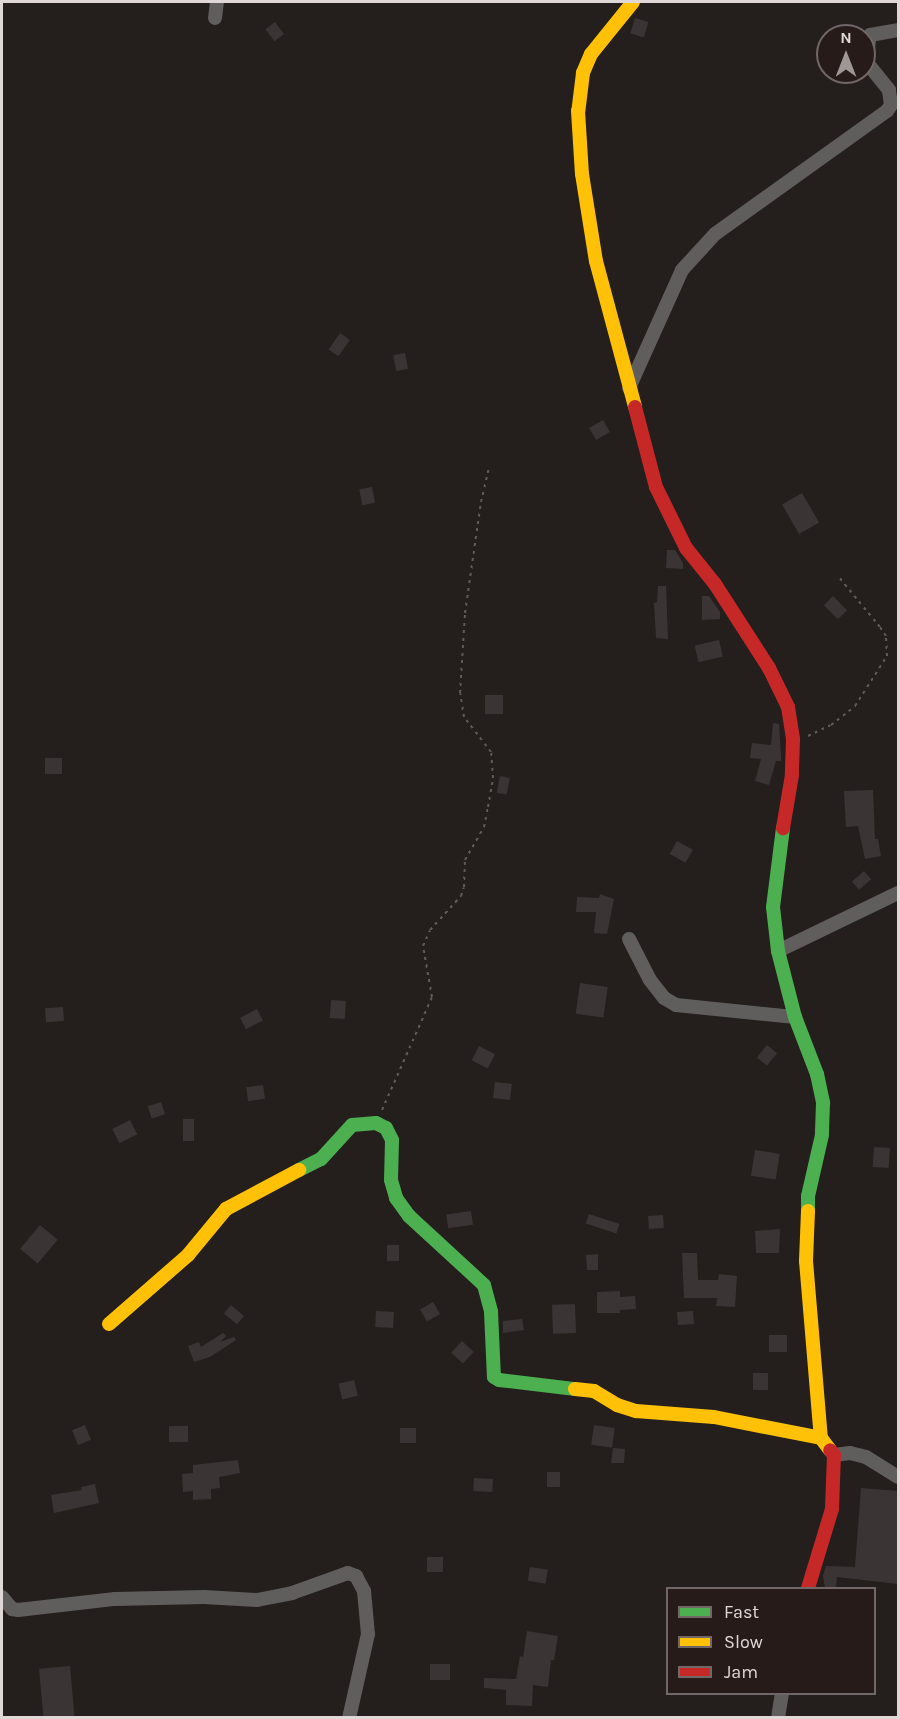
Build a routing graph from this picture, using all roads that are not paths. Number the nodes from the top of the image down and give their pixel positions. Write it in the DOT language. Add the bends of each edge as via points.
graph roads {
  1 [pos="217,2"];
  2 [pos="633,2"];
  3 [pos="215,18"];
  4 [pos="898,30"];
  5 [pos="629,388"];
  6 [pos="898,894"];
  7 [pos="629,939"];
  8 [pos="778,951"];
  9 [pos="795,1017"];
  10 [pos="109,1324"];
  11 [pos="821,1438"];
  12 [pos="834,1455"];
  13 [pos="898,1477"];
  14 [pos="808,1587"];
  15 [pos="2,1597"];
  16 [pos="782,1695"];
  17 [pos="349,1718"];
  18 [pos="778,1718"];
  1 -- 3 [label="street"];
  2 -- 5 [label="street" via="591,54 583,73 578,111 582,174 596,261"];
  4 -- 5 [label="street" via="870,35 866,62 889,90 891,105 887,111 714,234 682,270"];
  5 -- 8 [label="street" via="666,512 686,548 715,584 769,668 788,706 794,740 773,907"];
  6 -- 8 [label="street"];
  7 -- 9 [label="street" via="650,980 664,998 676,1005"];
  8 -- 9 [label="street"];
  9 -- 11 [label="street" via="817,1074 823,1103 822,1135 808,1196 806,1261"];
  10 -- 11 [label="street" via="188,1255 226,1209 321,1159 352,1125 376,1123 386,1128 392,1140 391,1180 396,1198 409,1216 484,1285 491,1312 494,1377 594,1391 636,1411 714,1418"];
  11 -- 12 [label="street"];
  12 -- 13 [label="street" via="866,1457"];
  12 -- 14 [label="street" via="831,1509"];
  15 -- 17 [label="street" via="12,1609 18,1610 115,1599 257,1600 292,1593 348,1573 356,1576 364,1591 368,1634"];
  16 -- 18 [label="street"];
}
